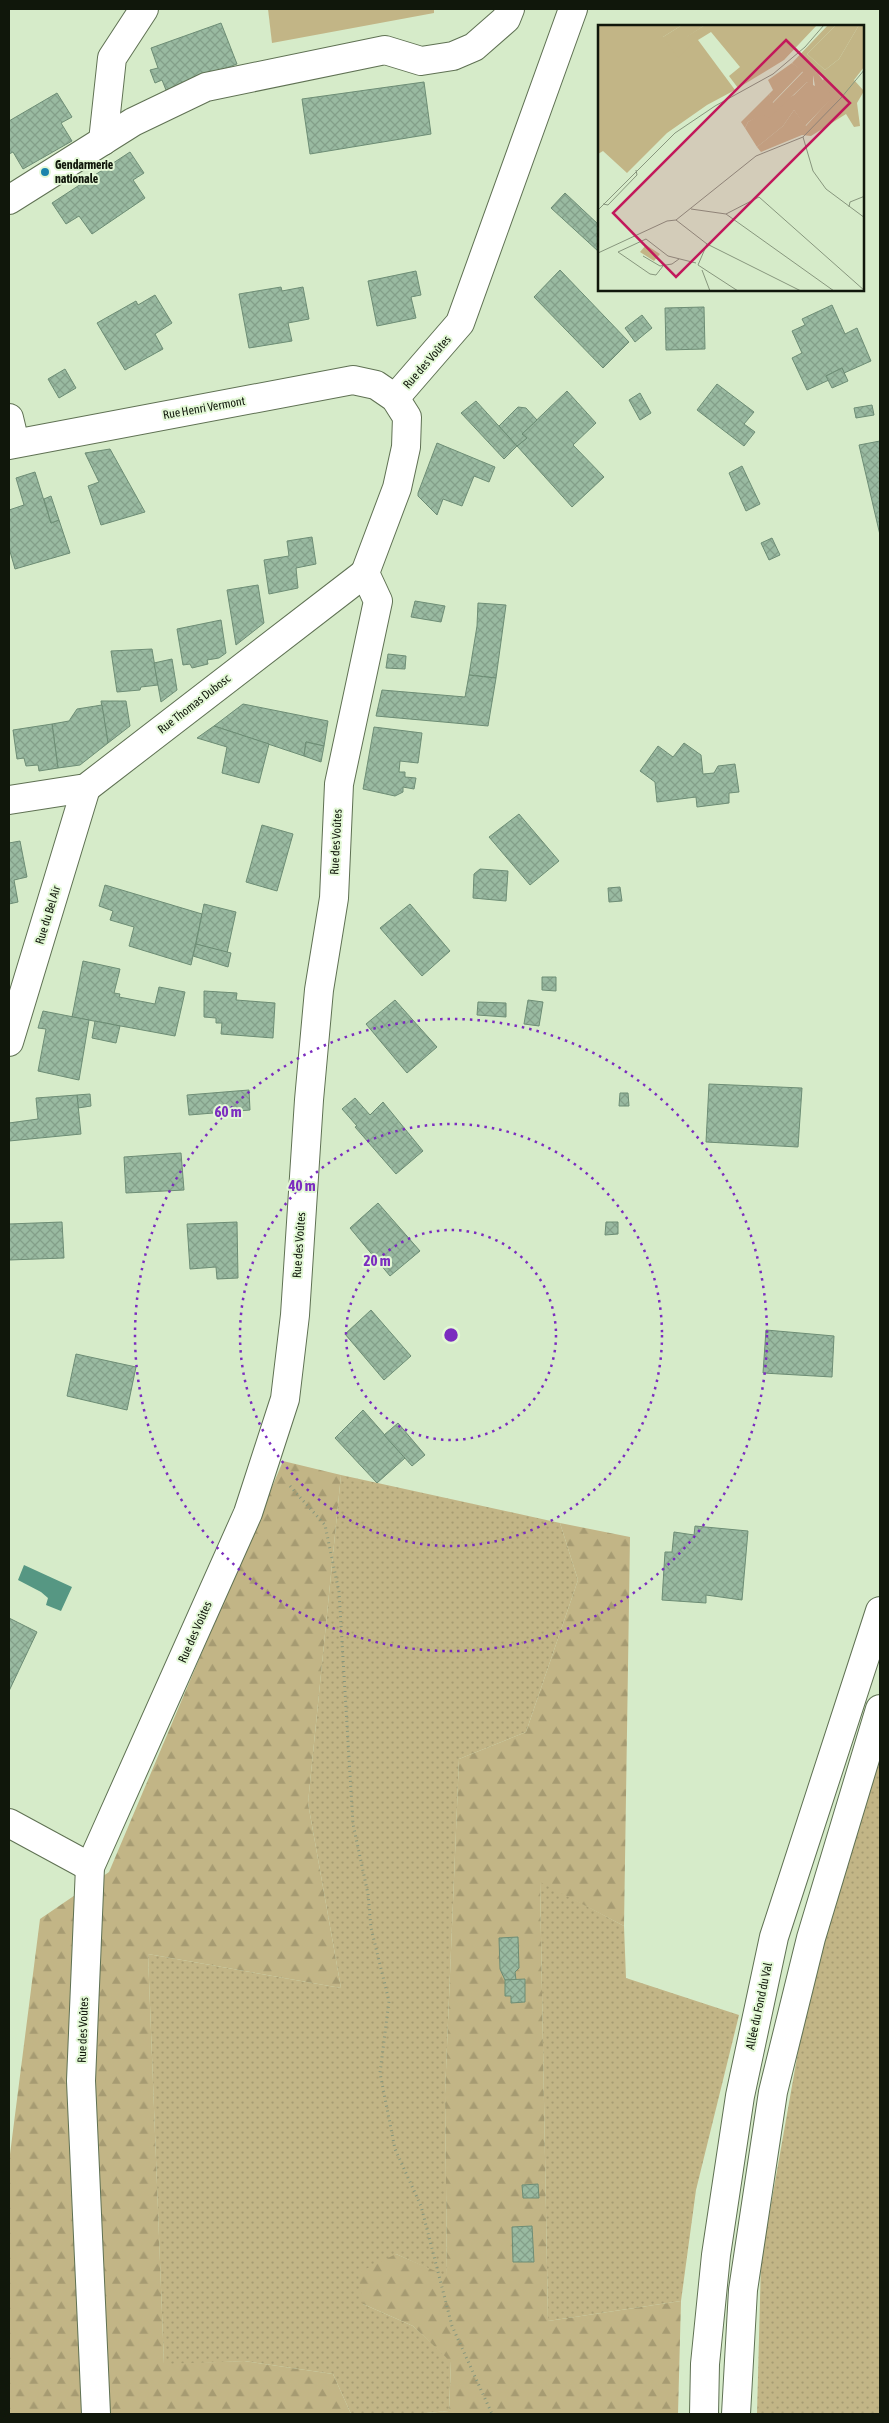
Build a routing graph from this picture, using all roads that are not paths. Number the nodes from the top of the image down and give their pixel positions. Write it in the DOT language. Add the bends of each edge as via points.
graph roads {
  1 [pos="144,9"];
  2 [pos="510,9"];
  3 [pos="572,9"];
  4 [pos="104,141"];
  5 [pos="9,200"];
  6 [pos="395,398"];
  7 [pos="11,435"];
  8 [pos="365,573"];
  9 [pos="86,788"];
  10 [pos="9,800"];
  11 [pos="9,1042"];
  12 [pos="880,1611"];
  13 [pos="880,1709"];
  14 [pos="9,1823"];
  15 [pos="90,1867"];
  16 [pos="96,2414"];
  17 [pos="704,2414"];
  18 [pos="736,2414"];
  1 -- 4 [label="street" via="112,58"];
  2 -- 4 [label="street" via="506,19 474,47 453,56 421,61 385,50 206,87 133,122"];
  3 -- 6 [label="street, Rue des Voûtes" via="460,323"];
  4 -- 5 [label="street"];
  6 -- 7 [label="street, Rue Henri Vermont" via="376,385 353,380"];
  6 -- 8 [label="street, Rue des Voûtes" via="407,417 406,446 397,488"];
  8 -- 9 [label="street, Rue Thomas Dubosc"];
  8 -- 15 [label="street, Rue des Voûtes" via="378,601 339,784 334,898 318,999 286,1399 248,1513"];
  9 -- 10 [label="street, Rue Thomas Dubosc"];
  9 -- 11 [label="street, Rue du Bel Air"];
  12 -- 17 [label="street, Allée du Fond du Val" via="774,1937 740,2096 719,2236 705,2364"];
  13 -- 18 [label="street" via="811,1938 773,2092 743,2290"];
  14 -- 15 [label="street"];
  15 -- 16 [label="street, Rue des Voûtes" via="81,2081"];
}
